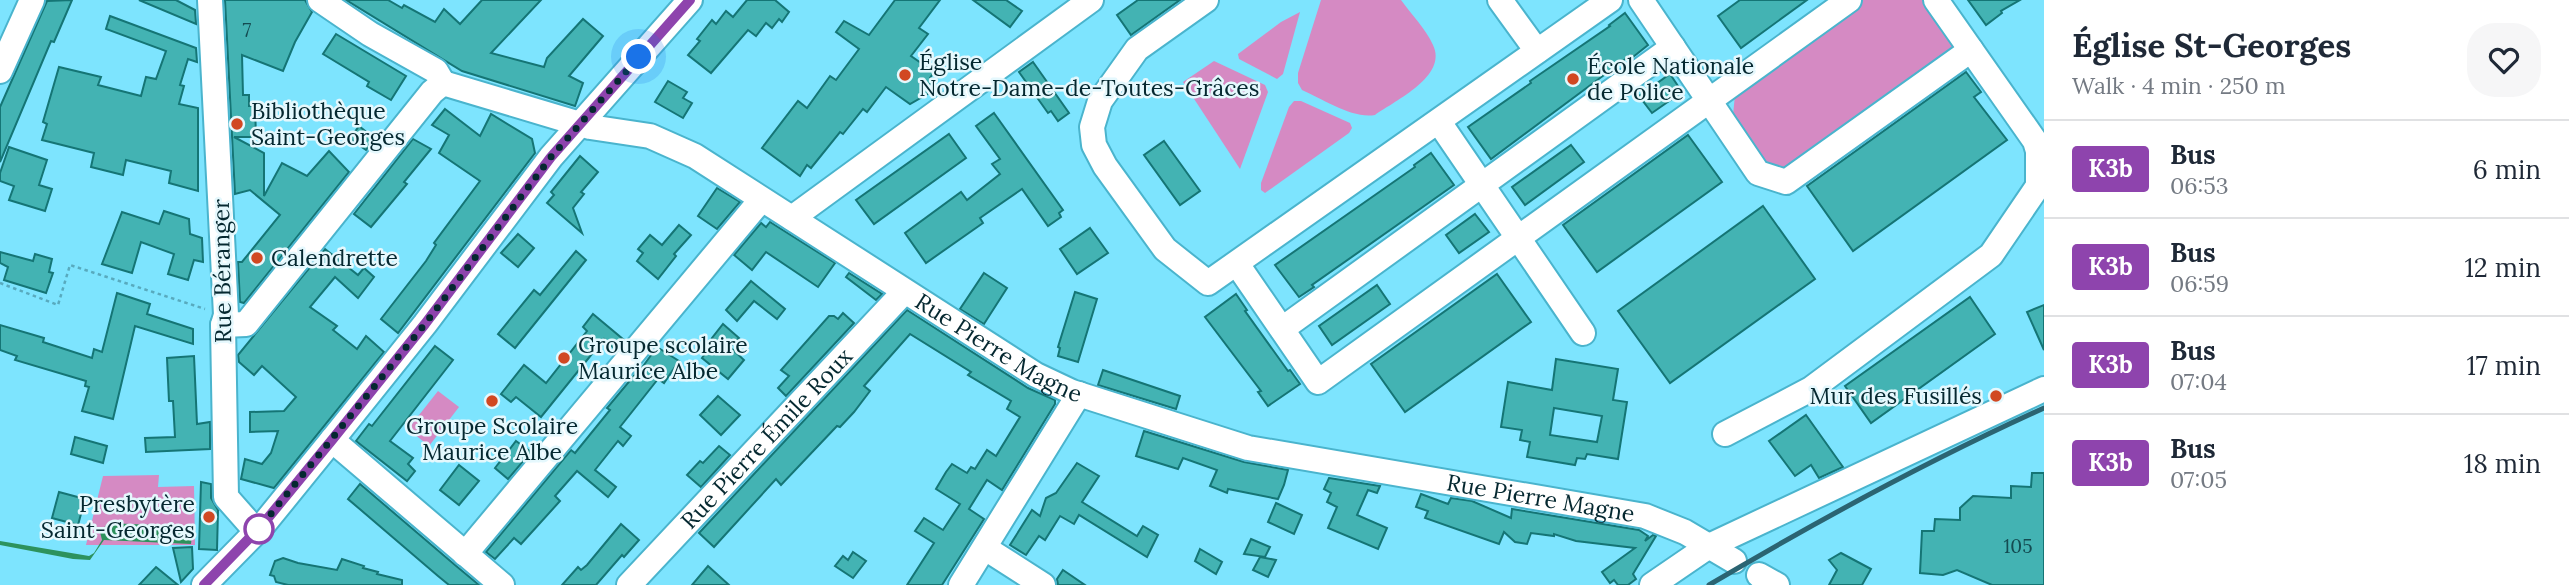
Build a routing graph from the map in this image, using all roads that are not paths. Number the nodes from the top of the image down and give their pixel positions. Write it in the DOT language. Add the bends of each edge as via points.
graph roads {
  1 [pos="32,0"];
  2 [pos="210,0"];
  3 [pos="320,0"];
  4 [pos="690,0"];
  5 [pos="1091,0"];
  6 [pos="1206,0"];
  7 [pos="1500,0"];
  8 [pos="1610,0"];
  9 [pos="1641,0"];
  10 [pos="1849,0"];
  11 [pos="1936,0"];
  12 [pos="1673,47"];
  13 [pos="1971,50"];
  14 [pos="1537,51"];
  15 [pos="0,71"];
  16 [pos="443,83"];
  17 [pos="1709,101"];
  18 [pos="1439,122"];
  19 [pos="579,124"];
  20 [pos="1482,185"];
  21 [pos="2041,185"];
  22 [pos="761,200"];
  23 [pos="792,218"];
  24 [pos="1518,238"];
  25 [pos="1237,264"];
  26 [pos="904,292"];
  27 [pos="225,320"];
  28 [pos="1282,329"];
  29 [pos="1583,333"];
  30 [pos="2044,389"];
  31 [pos="1079,394"];
  32 [pos="1725,434"];
  33 [pos="332,440"];
  34 [pos="257,531"];
  35 [pos="1709,546"];
  36 [pos="985,548"];
  37 [pos="466,554"];
  38 [pos="1734,561"];
  39 [pos="226,576"];
  40 [pos="204,585"];
  41 [pos="502,585"];
  42 [pos="629,585"];
  43 [pos="961,585"];
  44 [pos="1043,585"];
  45 [pos="1652,585"];
  1 -- 15 [label="street"];
  2 -- 27 [label="street, Rue Béranger"];
  3 -- 16 [label="street, Rue Pierre Magne" via="436,71"];
  4 -- 19 [label="street"];
  5 -- 23 [label="street"];
  6 -- 25 [label="street" via="1136,49 1100,101 1092,127 1094,145 1165,249 1208,284"];
  7 -- 14 [label="street"];
  8 -- 14 [label="street"];
  9 -- 12 [label="street"];
  10 -- 17 [label="street"];
  11 -- 13 [label="street"];
  12 -- 17 [label="street"];
  12 -- 20 [label="street"];
  13 -- 17 [label="street" via="1786,182 1758,173"];
  13 -- 21 [label="street" via="2035,141"];
  14 -- 18 [label="street"];
  16 -- 19 [label="street, Rue Pierre Magne"];
  16 -- 27 [label="street" via="246,324"];
  17 -- 24 [label="street"];
  18 -- 20 [label="street"];
  18 -- 25 [label="street"];
  19 -- 22 [label="street, Rue Pierre Magne" via="650,136 695,156"];
  19 -- 33 [label="street"];
  20 -- 24 [label="street"];
  20 -- 28 [label="street"];
  21 -- 32 [label="street" via="1991,255 1811,389"];
  22 -- 23 [label="street, Rue Pierre Magne"];
  22 -- 37 [label="street"];
  23 -- 26 [label="street, Rue Pierre Magne"];
  24 -- 28 [label="street" via="1318,382"];
  24 -- 29 [label="street"];
  25 -- 28 [label="street"];
  26 -- 31 [label="street, Rue Pierre Magne" via="1036,375"];
  26 -- 42 [label="street, Rue Pierre Émile Roux"];
  27 -- 34 [label="street, Rue Béranger" via="226,497"];
  30 -- 35 [label="street"];
  31 -- 35 [label="street, Rue Pierre Magne" via="1248,448 1645,516"];
  31 -- 36 [label="street"];
  33 -- 34 [label="street"];
  33 -- 37 [label="street"];
  34 -- 39 [label="street"];
  35 -- 38 [label="street, Rue Pierre Magne"];
  35 -- 45 [label="street"];
  36 -- 43 [label="street"];
  36 -- 44 [label="street"];
  37 -- 41 [label="street"];
  39 -- 40 [label="street"];
}
